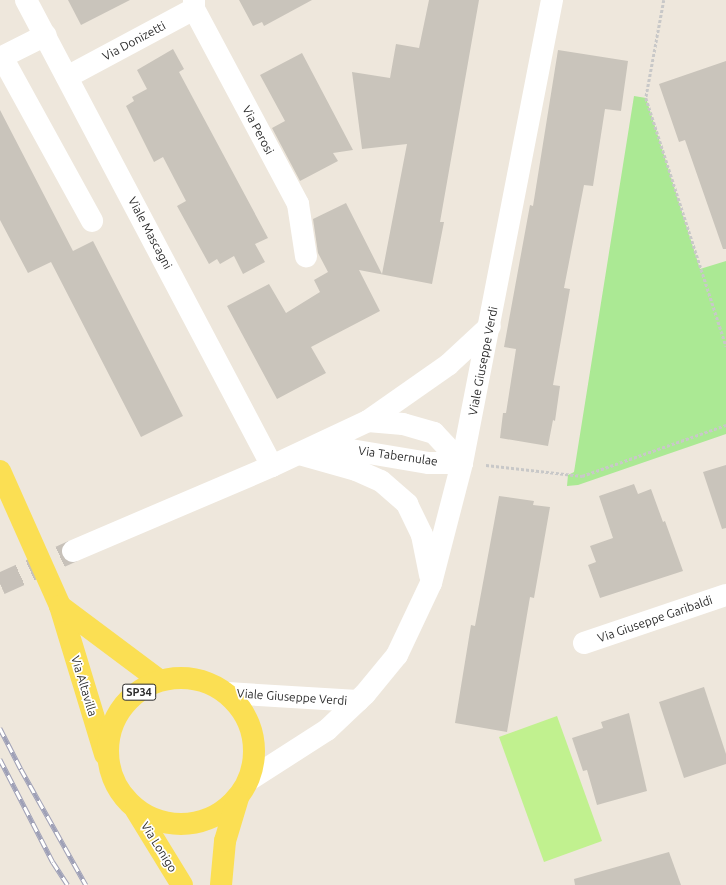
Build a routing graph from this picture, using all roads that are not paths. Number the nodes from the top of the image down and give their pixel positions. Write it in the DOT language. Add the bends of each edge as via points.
graph roads {
  1 [pos="26,0"];
  2 [pos="552,0"];
  3 [pos="194,4"];
  4 [pos="46,35"];
  5 [pos="1,58"];
  6 [pos="67,77"];
  7 [pos="92,221"];
  8 [pos="306,256"];
  9 [pos="490,326"];
  10 [pos="368,421"];
  11 [pos="299,454"];
  12 [pos="462,463"];
  13 [pos="272,466"];
  14 [pos="4,479"];
  15 [pos="73,551"];
  16 [pos="431,583"];
  17 [pos="726,595"];
  18 [pos="60,606"];
  19 [pos="584,643"];
  20 [pos="159,680"];
  21 [pos="227,693"];
  22 [pos="358,701"];
  23 [pos="109,765"];
  24 [pos="249,780"];
  25 [pos="238,798"];
  26 [pos="136,810"];
  27 [pos="182,885"];
  28 [pos="221,885"];
  1 -- 4 [label="street, Viale Mascagni"];
  2 -- 9 [label="street, Viale Giuseppe Verdi"];
  3 -- 6 [label="street, Via Donizetti"];
  3 -- 8 [label="street, Via Perosi" via="298,204"];
  4 -- 5 [label="street"];
  4 -- 6 [label="street, Viale Mascagni"];
  5 -- 7 [label="street"];
  6 -- 13 [label="street, Viale Mascagni"];
  9 -- 10 [label="street, Via Tabernulae" via="448,365"];
  9 -- 12 [label="street, Viale Giuseppe Verdi"];
  10 -- 11 [label="street, Via Tabernulae"];
  10 -- 12 [label="street, Via Tabernulae" via="403,424 434,433"];
  11 -- 12 [label="street, Via Tabernulae" via="351,450 429,463"];
  11 -- 13 [label="street, Via Tabernulae"];
  11 -- 16 [label="street, Via Tabernulae" via="356,470 381,481 407,504 422,535"];
  12 -- 16 [label="street, Viale Giuseppe Verdi"];
  13 -- 15 [label="street, Via Tabernulae"];
  14 -- 18 [label="main road, Via Altavilla / SP34"];
  16 -- 22 [label="street, Viale Giuseppe Verdi" via="397,655"];
  17 -- 19 [label="street, Via Giuseppe Garibaldi"];
  18 -- 20 [label="main road, Via Altavilla / SP34"];
  18 -- 23 [label="main road, Via Altavilla / SP34"];
  20 -- 21 [label="main road, SP34" via="200,680 216,685"];
  20 -- 23 [label="main road, SP34" via="132,696 116,716 108,740"];
  21 -- 22 [label="street, Viale Giuseppe Verdi"];
  21 -- 24 [label="main road, SP34" via="250,723 254,742 254,762"];
  22 -- 24 [label="street, Viale Giuseppe Verdi" via="327,730"];
  23 -- 26 [label="main road, SP34" via="114,782"];
  24 -- 25 [label="main road, SP34"];
  25 -- 26 [label="main road, SP34" via="218,814 189,825 170,824 152,819"];
  25 -- 28 [label="main road, SP34" via="226,841"];
  26 -- 27 [label="main road, Via Lonigo / SP34"];
}
